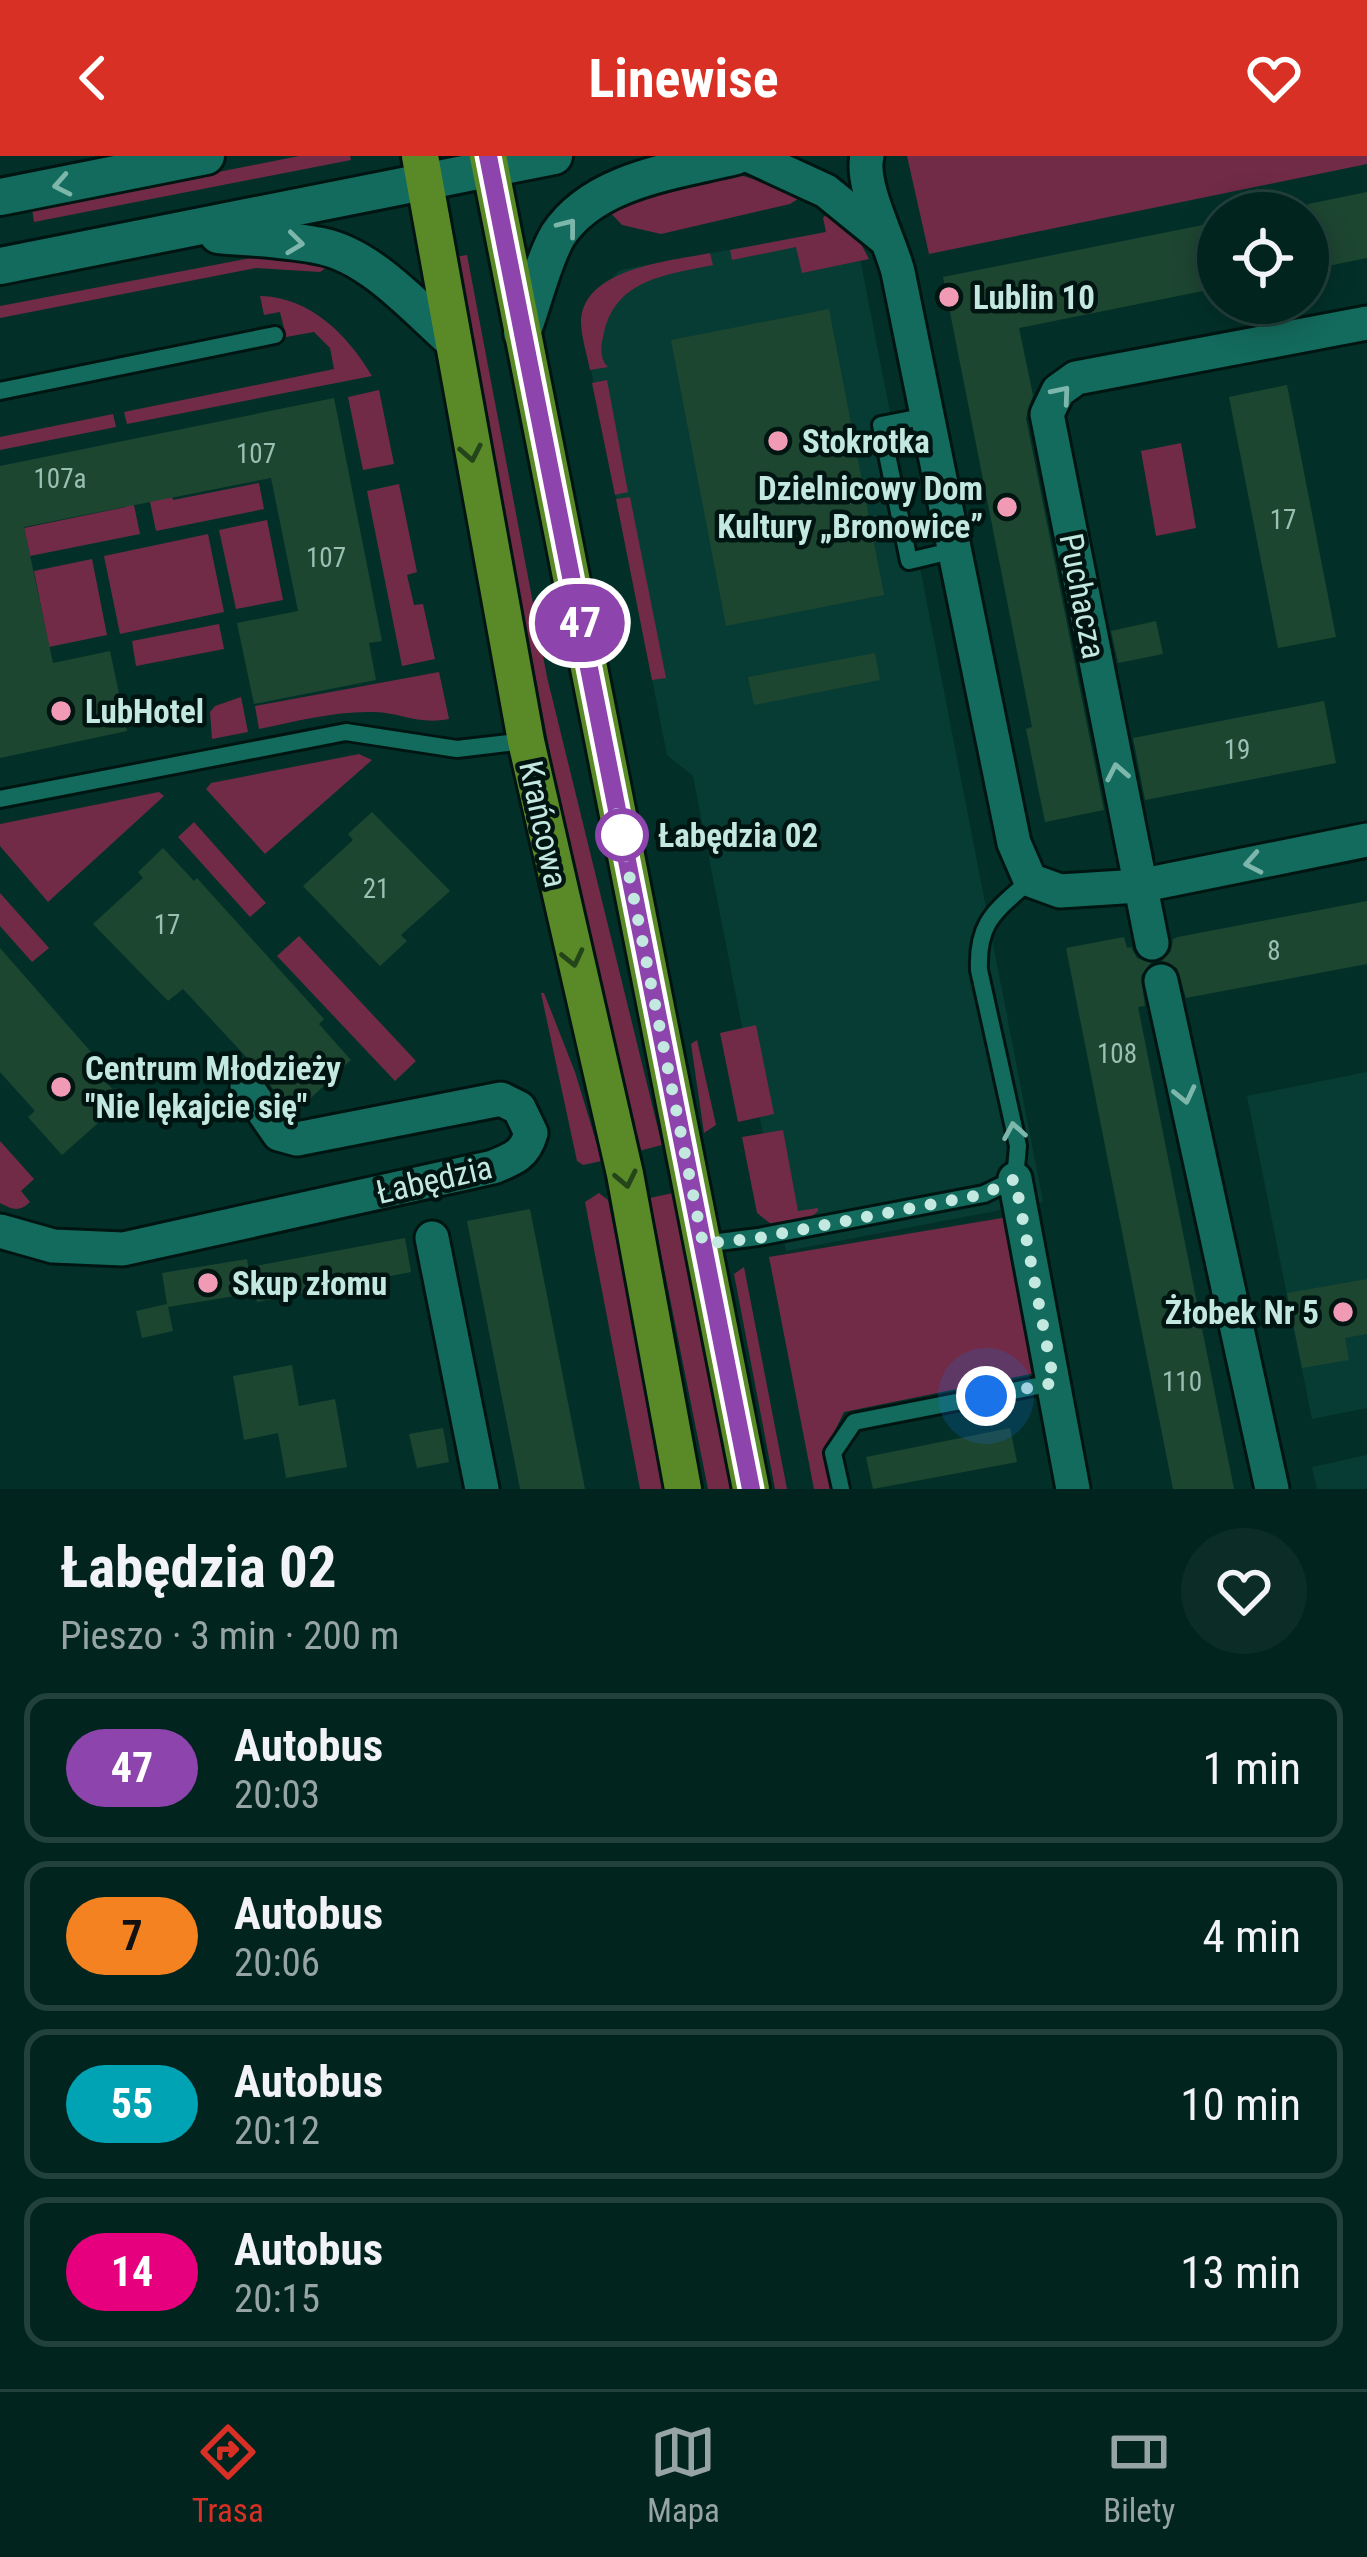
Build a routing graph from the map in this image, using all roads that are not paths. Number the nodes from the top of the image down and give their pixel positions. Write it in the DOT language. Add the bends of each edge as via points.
graph roads {
  1 [pos="206,156"];
  2 [pos="554,156"];
  3 [pos="736,156"];
  4 [pos="750,156"];
  5 [pos="867,156"];
  6 [pos="489,163"];
  7 [pos="422,170"];
  8 [pos="0,197"];
  9 [pos="178,232"];
  10 [pos="892,245"];
  11 [pos="0,266"];
  12 [pos="1367,323"];
  13 [pos="522,333"];
  14 [pos="275,335"];
  15 [pos="450,338"];
  16 [pos="0,391"];
  17 [pos="927,416"];
  18 [pos="955,550"];
  19 [pos="526,741"];
  20 [pos="0,799"];
  21 [pos="1367,840"];
  22 [pos="1030,880"];
  23 [pos="1139,886"];
  24 [pos="1152,943"];
  25 [pos="1161,981"];
  26 [pos="247,1088"];
  27 [pos="1015,1179"];
  28 [pos="0,1231"];
  29 [pos="432,1238"];
  30 [pos="703,1244"];
  31 [pos="1054,1383"];
  32 [pos="482,1489"];
  33 [pos="683,1489"];
  34 [pos="751,1489"];
  35 [pos="841,1489"];
  36 [pos="1073,1489"];
  37 [pos="1272,1489"];
  1 -- 8 [label="street, one-way"];
  2 -- 6 [label="street"];
  13 -- 3 [label="street, one-way" via="556,238 584,207 626,185"];
  4 -- 10 [label="street" via="826,191"];
  5 -- 10 [label="street" via="869,188"];
  6 -- 7 [label="street"];
  6 -- 13 [label="main road"];
  7 -- 9 [label="street"];
  7 -- 15 [label="main road, Krańcowa"];
  9 -- 11 [label="street"];
  9 -- 15 [label="street, one-way" via="323,246 375,274"];
  10 -- 17 [label="street"];
  23 -- 12 [label="street, Puchacza, one-way" via="1047,414 1076,378"];
  13 -- 30 [label="main road"];
  14 -- 16 [label="lane"];
  15 -- 19 [label="main road, Krańcowa, one-way"];
  17 -- 18 [label="street"];
  17 -- 18 [label="lane" via="881,425 909,561"];
  18 -- 22 [label="street" via="1014,843"];
  19 -- 20 [label="lane" via="457,749 346,732"];
  19 -- 33 [label="main road, Krańcowa, one-way" via="625,1174"];
  21 -- 23 [label="street, one-way"];
  22 -- 23 [label="street" via="1060,891"];
  27 -- 22 [label="lane, one-way" via="1018,1146 978,943 989,917"];
  23 -- 24 [label="street, Puchacza"];
  25 -- 37 [label="street, one-way"];
  26 -- 28 [label="street, Łabędzia" via="279,1134 297,1139 501,1099 519,1108 531,1133 516,1158 493,1167 123,1249 53,1246"];
  27 -- 30 [label="lane" via="984,1194"];
  27 -- 31 [label="street"];
  29 -- 32 [label="street"];
  30 -- 34 [label="main road"];
  31 -- 35 [label="lane" via="854,1422 833,1453"];
  31 -- 36 [label="street"];
}
